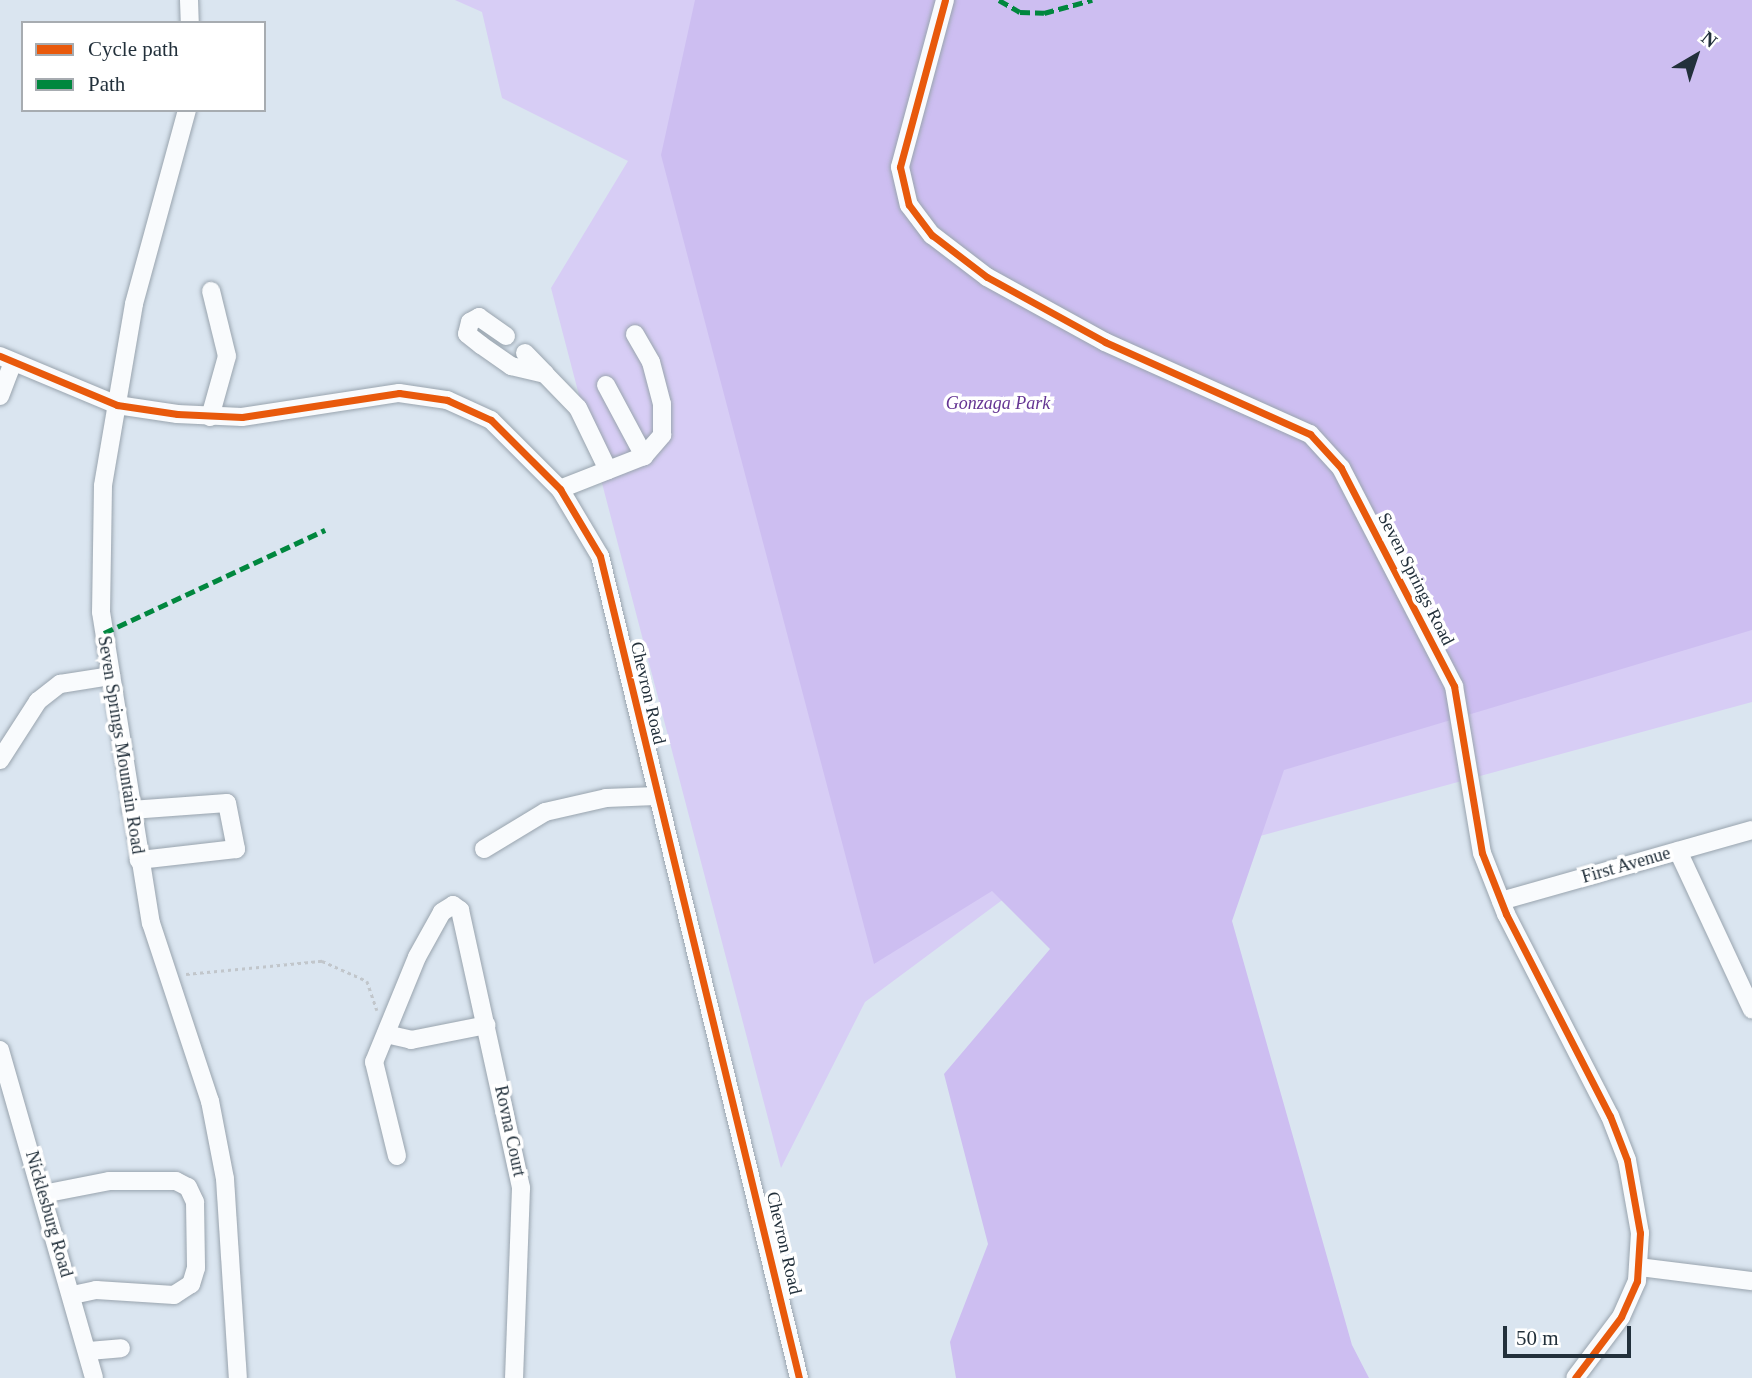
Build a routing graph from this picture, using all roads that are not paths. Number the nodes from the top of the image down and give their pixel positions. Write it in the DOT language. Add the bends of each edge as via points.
graph roads {
  1 [pos="189,0"];
  2 [pos="945,0"];
  3 [pos="190,21"];
  4 [pos="186,112"];
  5 [pos="212,291"];
  6 [pos="635,334"];
  7 [pos="506,336"];
  8 [pos="525,353"];
  9 [pos="7,359"];
  10 [pos="544,374"];
  11 [pos="606,385"];
  12 [pos="0,396"];
  13 [pos="117,405"];
  14 [pos="211,417"];
  15 [pos="644,456"];
  16 [pos="608,470"];
  17 [pos="560,489"];
  18 [pos="111,676"];
  19 [pos="0,760"];
  20 [pos="656,796"];
  21 [pos="131,810"];
  22 [pos="1752,830"];
  23 [pos="484,849"];
  24 [pos="1678,851"];
  25 [pos="139,860"];
  26 [pos="1501,901"];
  27 [pos="1752,1010"];
  28 [pos="487,1024"];
  29 [pos="386,1034"];
  30 [pos="0,1050"];
  31 [pos="397,1156"];
  32 [pos="43,1194"];
  33 [pos="1639,1267"];
  34 [pos="1752,1281"];
  35 [pos="72,1295"];
  36 [pos="121,1348"];
  37 [pos="89,1351"];
  38 [pos="94,1378"];
  39 [pos="238,1378"];
  40 [pos="514,1378"];
  41 [pos="799,1378"];
  42 [pos="1576,1378"];
  1 -- 3 [label="street"];
  2 -- 26 [label="street, Seven Springs Road" via="900,167 909,205 932,235 987,277 1105,342 1284,418 1310,434 1341,468 1454,687 1482,853"];
  4 -- 13 [label="street, Seven Springs Mountain Road" via="134,304"];
  5 -- 14 [label="street" via="227,356"];
  6 -- 15 [label="street" via="651,362 662,404 662,435"];
  7 -- 10 [label="street" via="479,317 470,322 467,334 523,371"];
  8 -- 10 [label="street"];
  9 -- 12 [label="street"];
  9 -- 13 [label="street, Chevron Road"];
  10 -- 16 [label="street" via="578,408"];
  11 -- 15 [label="street"];
  13 -- 14 [label="street, Chevron Road"];
  13 -- 18 [label="street, Seven Springs Mountain Road" via="99,532 101,612"];
  14 -- 17 [label="street, Chevron Road" via="399,393 428,396 491,420"];
  15 -- 16 [label="street"];
  16 -- 17 [label="street"];
  17 -- 20 [label="street, Chevron Road" via="600,556"];
  18 -- 19 [label="street" via="60,684 37,702"];
  18 -- 21 [label="street, Seven Springs Mountain Road"];
  20 -- 23 [label="street" via="606,798 545,812"];
  20 -- 41 [label="street, Chevron Road" via="695,932"];
  21 -- 25 [label="street, Seven Springs Mountain Road"];
  21 -- 25 [label="street" via="227,803 236,849"];
  22 -- 24 [label="street, First Avenue"];
  24 -- 26 [label="street, First Avenue"];
  24 -- 27 [label="street"];
  25 -- 39 [label="street, Seven Springs Mountain Road" via="210,1101 225,1179"];
  26 -- 33 [label="street, Seven Springs Road" via="1585,1062 1627,1160 1640,1233"];
  28 -- 29 [label="street" via="420,1039"];
  28 -- 29 [label="street, Rovna Court" via="460,910 453,905 442,912"];
  28 -- 40 [label="street, Rovna Court" via="521,1188"];
  29 -- 31 [label="street" via="374,1062"];
  30 -- 32 [label="street, Nicklesburg Road"];
  32 -- 35 [label="street, Nicklesburg Road"];
  32 -- 35 [label="street" via="108,1181 176,1181 188,1187 195,1202 196,1268 191,1284 174,1295 96,1290"];
  33 -- 34 [label="street"];
  33 -- 42 [label="street, Seven Springs Road" via="1621,1317"];
  35 -- 37 [label="street, Nicklesburg Road"];
  36 -- 37 [label="street"];
  37 -- 38 [label="street, Nicklesburg Road"];
}
